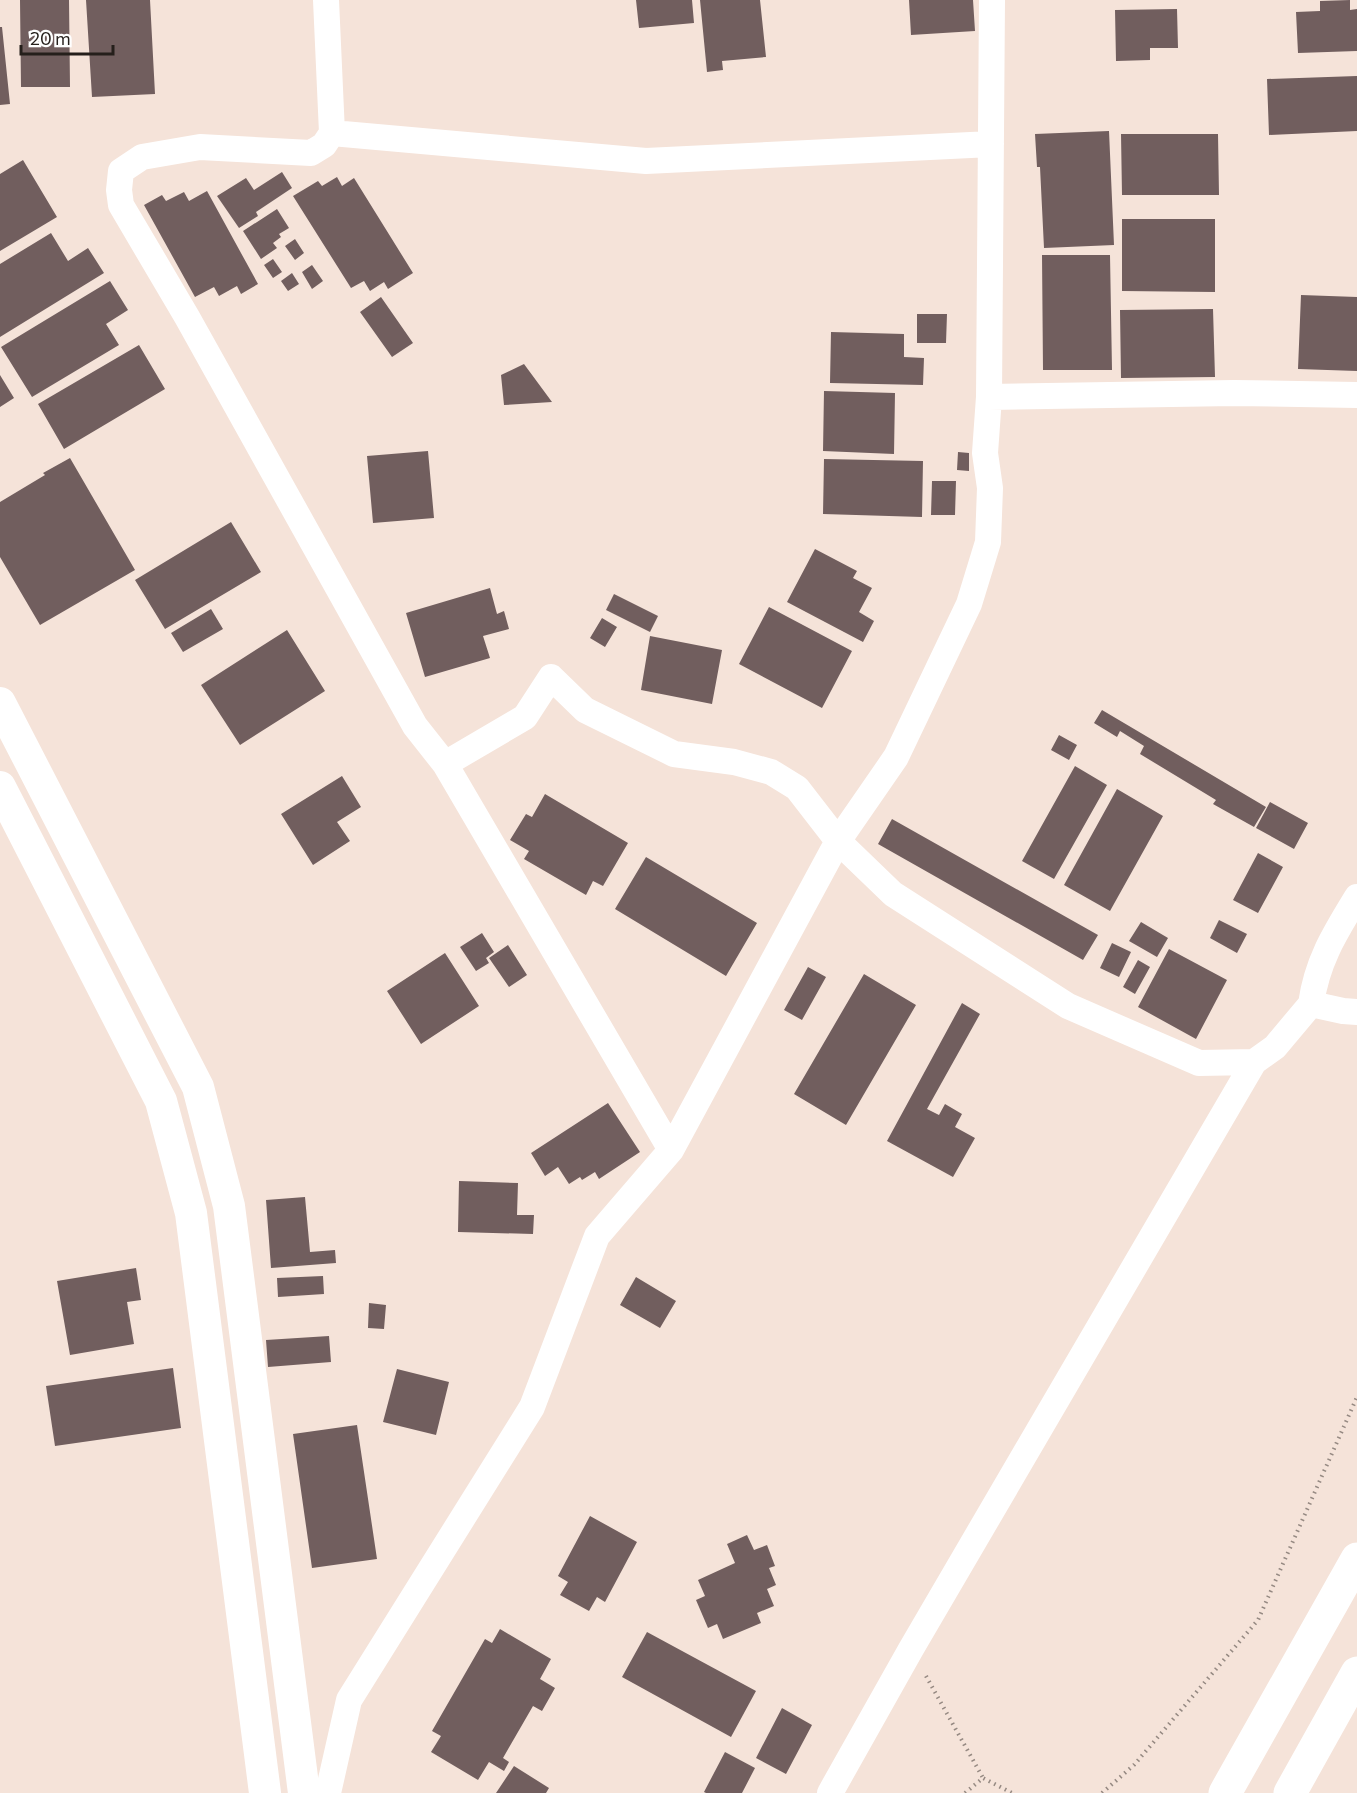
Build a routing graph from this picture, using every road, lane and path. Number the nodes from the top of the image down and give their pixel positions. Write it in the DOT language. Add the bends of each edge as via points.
graph roads {
  1 [pos="326,0"];
  2 [pos="992,0"];
  3 [pos="332,133"];
  4 [pos="991,144"];
  5 [pos="1357,394"];
  6 [pos="989,397"];
  7 [pos="0,703"];
  8 [pos="445,764"];
  9 [pos="0,787"];
  10 [pos="838,841"];
  11 [pos="1357,897"];
  12 [pos="1311,1004"];
  13 [pos="1357,1012"];
  14 [pos="1254,1062"];
  15 [pos="671,1150"];
  16 [pos="1357,1397"];
  17 [pos="1357,1559"];
  18 [pos="911,1649"];
  19 [pos="1357,1673"];
  20 [pos="983,1778"];
  21 [pos="265,1793"];
  22 [pos="304,1793"];
  23 [pos="328,1793"];
  24 [pos="830,1793"];
  25 [pos="965,1793"];
  26 [pos="1012,1793"];
  27 [pos="1102,1793"];
  28 [pos="1225,1793"];
  29 [pos="1290,1793"];
  1 -- 3 [label="street"];
  2 -- 4 [label="street"];
  3 -- 4 [label="street" via="646,161"];
  3 -- 8 [label="street" via="324,145 311,153 200,147 142,157 121,171 121,205 415,726"];
  4 -- 6 [label="street"];
  5 -- 6 [label="street"];
  6 -- 10 [label="street" via="985,453 990,488 988,542 969,604 896,757"];
  7 -- 22 [label="street" via="198,1087 229,1206"];
  8 -- 10 [label="street" via="525,717 551,677 585,710 674,754 734,762 771,772 797,788"];
  8 -- 15 [label="street"];
  9 -- 21 [label="street" via="161,1101 191,1213"];
  10 -- 14 [label="street" via="893,894 1068,1006 1199,1063"];
  10 -- 15 [label="street"];
  11 -- 12 [label="street" via="1328,943"];
  12 -- 13 [label="street"];
  12 -- 14 [label="street" via="1275,1047"];
  14 -- 18 [label="street"];
  15 -- 23 [label="street" via="597,1236 532,1407 349,1700"];
  16 -- 27 [label="path" via="1258,1620 1134,1765"];
  17 -- 28 [label="main road"];
  18 -- 20 [label="path"];
  18 -- 24 [label="street"];
  19 -- 29 [label="main road"];
  20 -- 25 [label="path"];
  20 -- 26 [label="path"];
}
